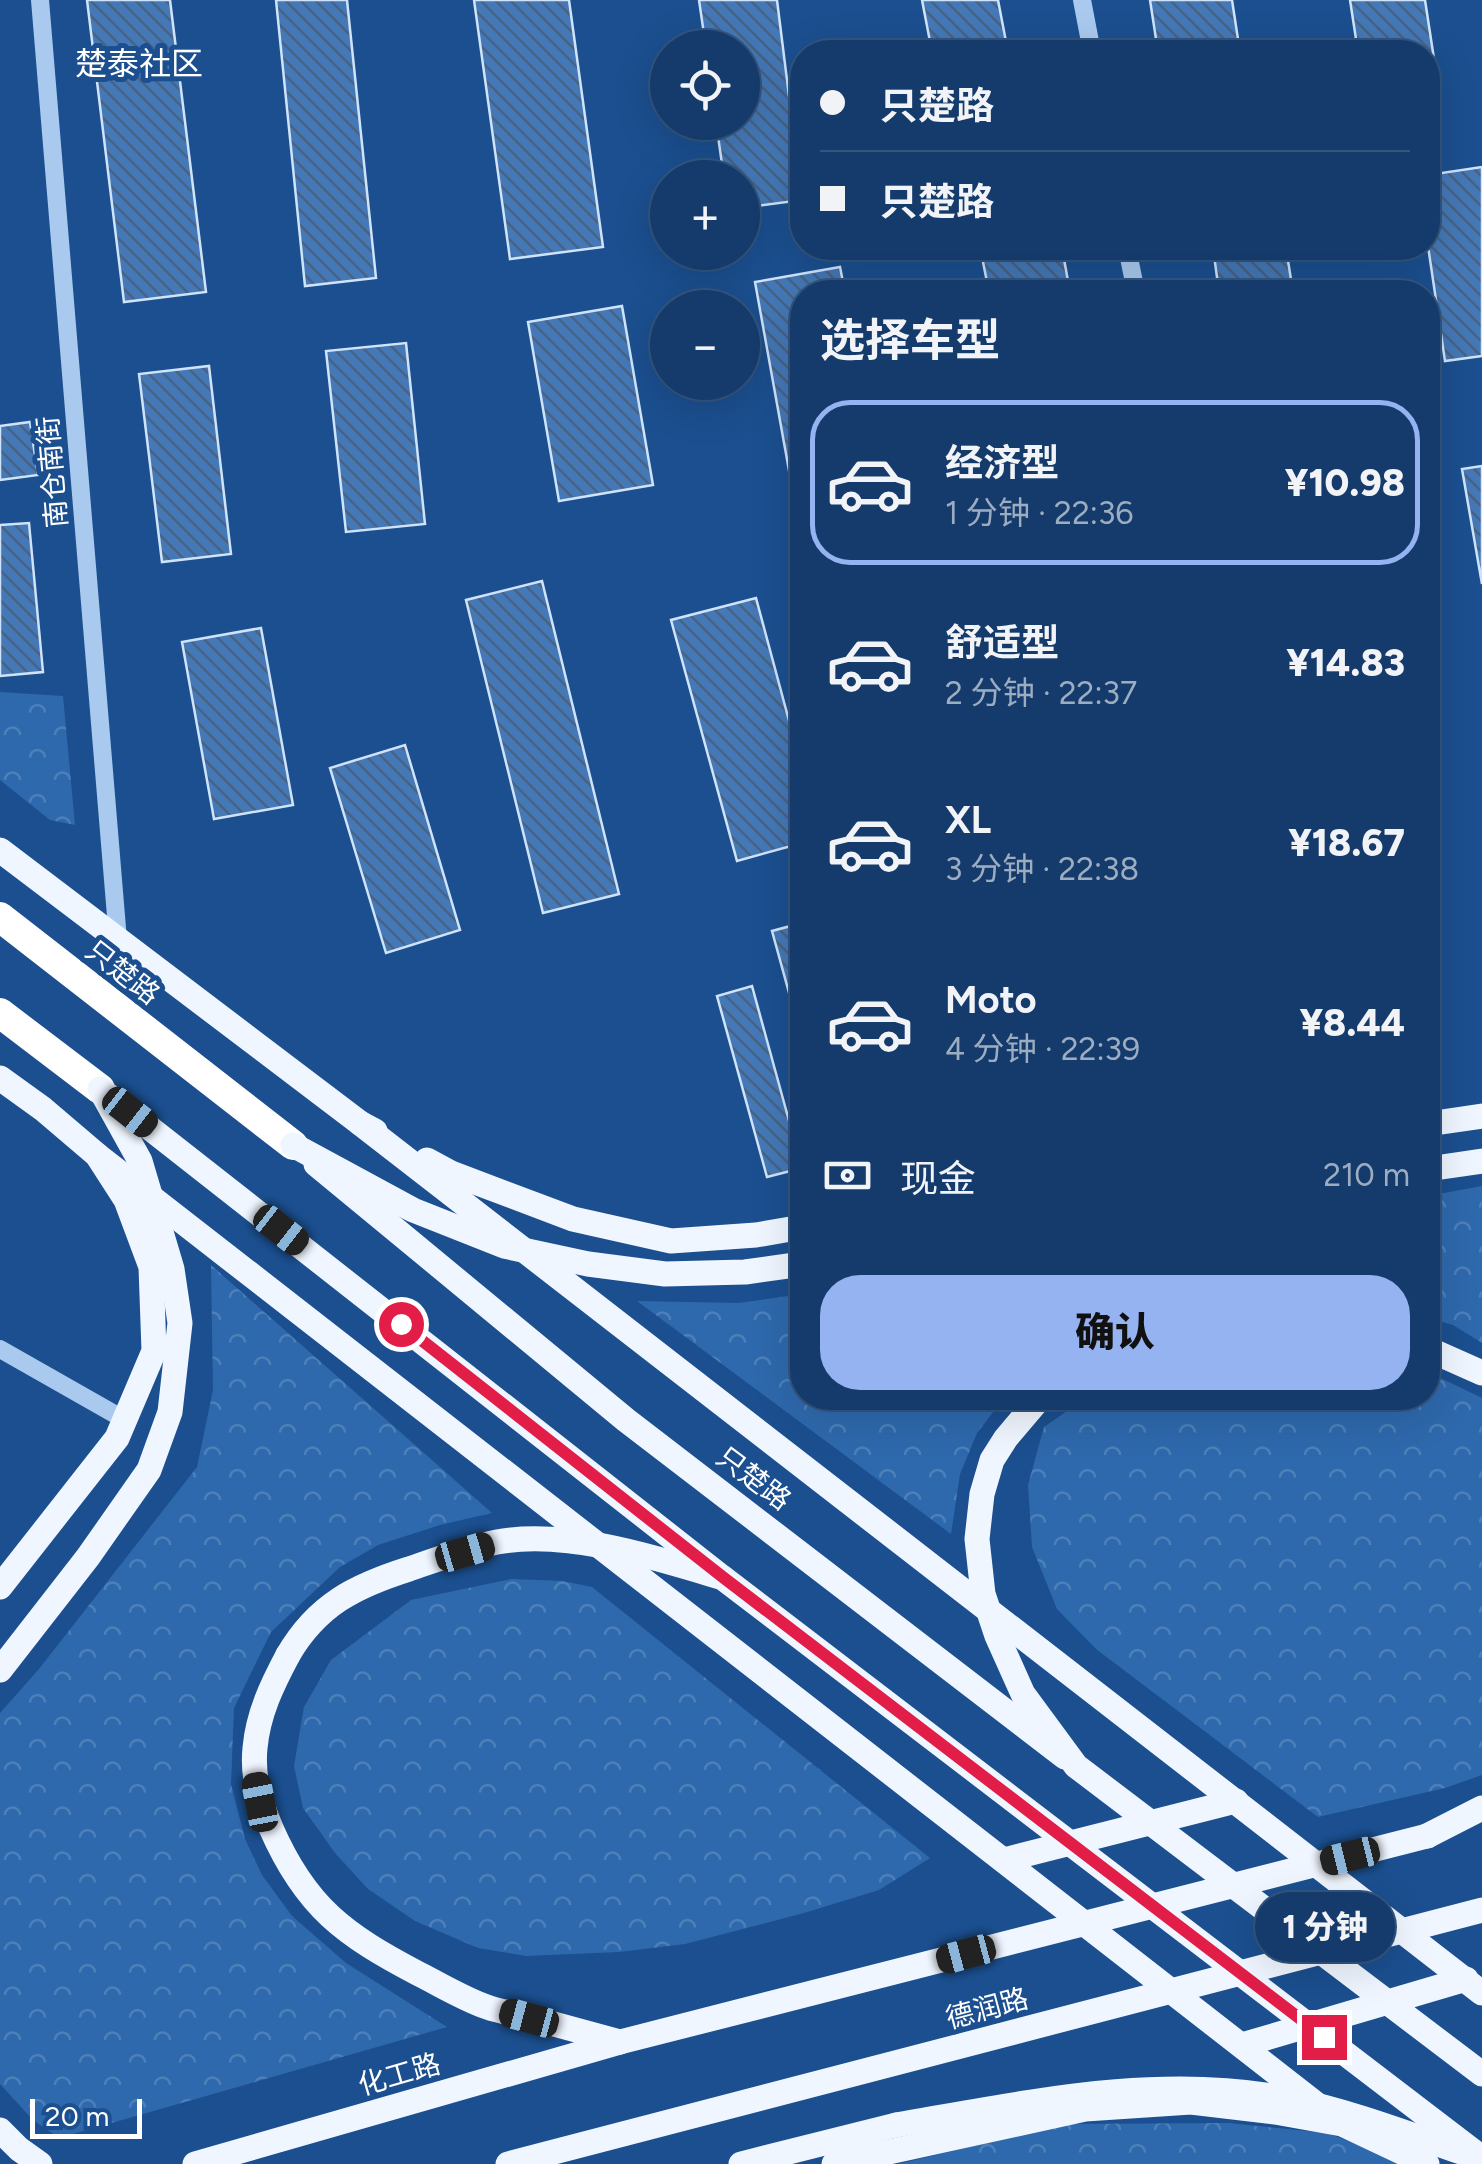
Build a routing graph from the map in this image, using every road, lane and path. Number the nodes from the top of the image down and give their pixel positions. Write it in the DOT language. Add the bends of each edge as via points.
graph roads {
  1 [pos="40,0"];
  2 [pos="1082,0"];
  3 [pos="1090,40"];
  4 [pos="0,850"];
  5 [pos="0,917"];
  6 [pos="118,940"];
  7 [pos="0,1012"];
  8 [pos="0,1078"];
  9 [pos="100,1089"];
  10 [pos="1482,1116"];
  11 [pos="1440,1122"];
  12 [pos="360,1123"];
  13 [pos="293,1146"];
  14 [pos="97,1155"];
  15 [pos="1482,1161"];
  16 [pos="1440,1166"];
  17 [pos="790,1229"];
  18 [pos="790,1266"];
  19 [pos="0,1349"];
  20 [pos="1440,1354"];
  21 [pos="1482,1373"];
  22 [pos="1030,1410"];
  23 [pos="125,1420"];
  24 [pos="724,1578"];
  25 [pos="0,1587"];
  26 [pos="0,1670"];
  27 [pos="1076,1766"];
  28 [pos="1236,1800"];
  29 [pos="1482,1808"];
  30 [pos="1482,1822"];
  31 [pos="1426,1836"];
  32 [pos="1004,1860"];
  33 [pos="1482,1910"];
  34 [pos="1474,1986"];
  35 [pos="620,2042"];
  36 [pos="1242,2045"];
  37 [pos="1482,2074"];
  38 [pos="1342,2124"];
  39 [pos="0,2130"];
  40 [pos="1482,2159"];
  41 [pos="40,2164"];
  42 [pos="194,2164"];
  43 [pos="508,2164"];
  44 [pos="741,2164"];
  45 [pos="834,2164"];
  46 [pos="1428,2164"];
  1 -- 6 [label="street, 南仓南街"];
  2 -- 3 [label="street"];
  4 -- 6 [label="main road"];
  5 -- 13 [label="highway, 只楚路"];
  6 -- 12 [label="main road"];
  7 -- 9 [label="highway"];
  8 -- 14 [label="main road"];
  9 -- 24 [label="main road, bridge"];
  9 -- 26 [label="main road, bridge" via="140,1161 172,1269 180,1323 170,1412 148,1470"];
  10 -- 11 [label="main road"];
  12 -- 17 [label="main road" via="451,1173 572,1219 671,1240"];
  12 -- 28 [label="main road"];
  13 -- 18 [label="main road, bridge" via="413,1210 504,1246 665,1274"];
  13 -- 27 [label="main road, 只楚路, bridge" via="626,1420"];
  14 -- 23 [label="main road" via="126,1200 151,1267 154,1352"];
  14 -- 32 [label="main road"];
  15 -- 16 [label="main road"];
  19 -- 23 [label="street"];
  20 -- 21 [label="main road"];
  22 -- 27 [label="main road, bridge" via="992,1460 982,1494 977,1538 983,1594 1024,1694"];
  23 -- 25 [label="main road"];
  24 -- 35 [label="main road, bridge" via="564,1541 498,1542 432,1561 345,1594 318,1615 278,1672 258,1724 260,1802 290,1868 336,1923 372,1949 487,2007"];
  24 -- 40 [label="main road, bridge"];
  27 -- 37 [label="main road, 只楚路, bridge"];
  28 -- 32 [label="main road"];
  28 -- 34 [label="main road"];
  29 -- 31 [label="main road"];
  30 -- 31 [label="main road, 德润路"];
  31 -- 35 [label="main road, 德润路, bridge"];
  32 -- 36 [label="main road"];
  33 -- 43 [label="main road, 德润路, bridge"];
  34 -- 36 [label="main road"];
  35 -- 42 [label="main road, 化工路"];
  36 -- 38 [label="main road"];
  38 -- 45 [label="main road" via="1190,2102 1085,2109"];
  38 -- 46 [label="main road"];
  39 -- 41 [label="main road"];
  40 -- 44 [label="main road, bridge" via="1287,2098 1134,2088 896,2125"];
}
